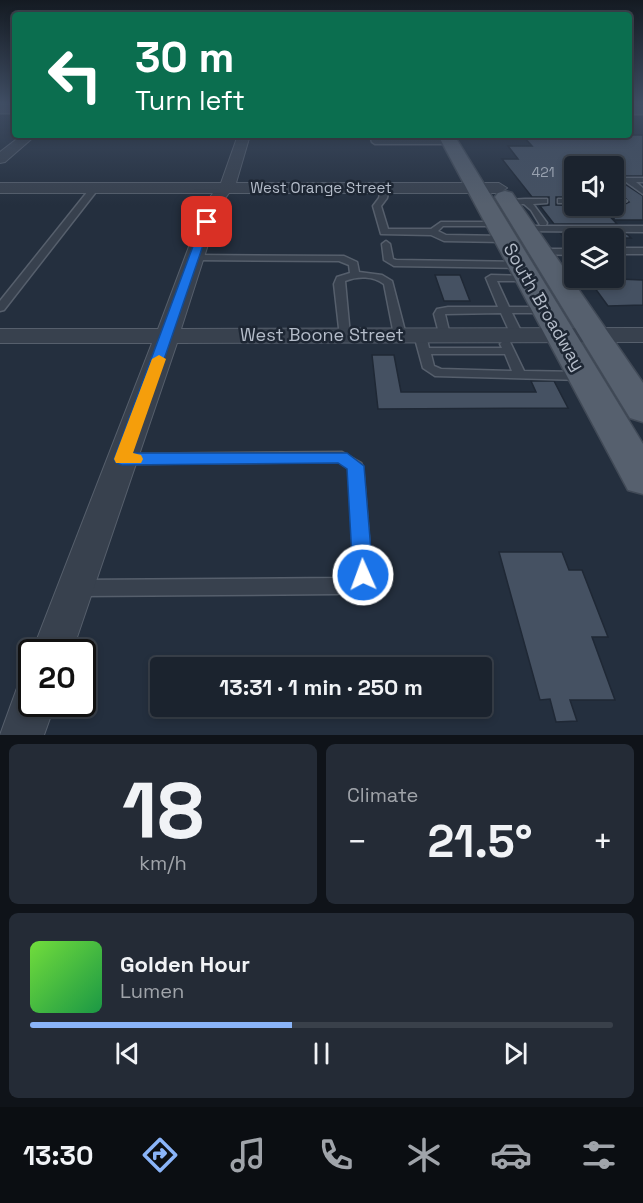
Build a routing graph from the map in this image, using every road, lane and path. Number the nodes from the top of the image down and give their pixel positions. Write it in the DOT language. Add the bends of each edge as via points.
graph roads {
  1 [pos="26,138"];
  2 [pos="243,138"];
  3 [pos="374,138"];
  4 [pos="448,139"];
  5 [pos="0,159"];
  6 [pos="643,180"];
  7 [pos="0,188"];
  8 [pos="95,188"];
  9 [pos="226,188"];
  10 [pos="385,188"];
  11 [pos="643,192"];
  12 [pos="544,201"];
  13 [pos="511,213"];
  14 [pos="643,222"];
  15 [pos="559,223"];
  16 [pos="574,223"];
  17 [pos="643,229"];
  18 [pos="433,232"];
  19 [pos="386,244"];
  20 [pos="624,251"];
  21 [pos="643,251"];
  22 [pos="564,255"];
  23 [pos="194,258"];
  24 [pos="529,265"];
  25 [pos="355,276"];
  26 [pos="0,308"];
  27 [pos="505,310"];
  28 [pos="546,310"];
  29 [pos="344,335"];
  30 [pos="444,335"];
  31 [pos="560,335"];
  32 [pos="594,335"];
  33 [pos="643,335"];
  34 [pos="0,336"];
  35 [pos="167,336"];
  36 [pos="415,340"];
  37 [pos="509,340"];
  38 [pos="520,375"];
  39 [pos="583,376"];
  40 [pos="643,410"];
  41 [pos="122,459"];
  42 [pos="643,479"];
  43 [pos="75,588"];
  44 [pos="57,639"];
  45 [pos="28,717"];
  46 [pos="21,735"];
  1 -- 5 [label="street"];
  2 -- 9 [label="street"];
  3 -- 4 [label="lane" via="375,142"];
  4 -- 13 [label="main road, South Broadway"];
  6 -- 11 [label="lane" via="629,180"];
  7 -- 8 [label="street, West Orange Street"];
  8 -- 9 [label="street, West Orange Street"];
  8 -- 26 [label="lane"];
  9 -- 10 [label="street, West Orange Street"];
  9 -- 23 [label="street" via="213,204"];
  10 -- 13 [label="street, West Orange Street"];
  10 -- 18 [label="lane" via="377,206 384,232"];
  12 -- 13 [label="lane"];
  13 -- 15 [label="lane"];
  13 -- 17 [label="lane"];
  13 -- 18 [label="lane" via="441,224"];
  13 -- 18 [label="lane" via="444,238"];
  13 -- 24 [label="main road, South Broadway"];
  14 -- 16 [label="lane"];
  19 -- 24 [label="lane" via="389,260 394,263"];
  20 -- 21 [label="lane"];
  22 -- 24 [label="lane"];
  23 -- 25 [label="lane" via="341,258 354,264"];
  23 -- 35 [label="street"];
  24 -- 27 [label="lane" via="491,278"];
  24 -- 28 [label="main road, South Broadway"];
  24 -- 32 [label="main road, South Broadway"];
  25 -- 29 [label="lane" via="340,279 339,284"];
  25 -- 36 [label="lane" via="385,278"];
  27 -- 28 [label="lane"];
  27 -- 30 [label="lane" via="441,311"];
  27 -- 37 [label="lane"];
  28 -- 31 [label="main road, South Broadway"];
  29 -- 35 [label="street, West Boone Street"];
  29 -- 36 [label="street, West Boone Street"];
  30 -- 36 [label="street, West Boone Street"];
  30 -- 37 [label="street, West Boone Street"];
  31 -- 32 [label="street, West Boone Street"];
  31 -- 37 [label="street, West Boone Street"];
  31 -- 39 [label="main road, South Broadway"];
  32 -- 33 [label="street, West Boone Street"];
  32 -- 40 [label="main road, South Broadway"];
  34 -- 35 [label="street, West Boone Street"];
  35 -- 41 [label="street"];
  36 -- 37 [label="lane"];
  36 -- 38 [label="lane" via="429,368 439,373"];
  37 -- 38 [label="lane"];
  38 -- 39 [label="lane"];
  39 -- 42 [label="main road, South Broadway"];
  41 -- 43 [label="street"];
  41 -- 43 [label="lane" via="342,457 356,466 363,575 356,582 337,586"];
  43 -- 44 [label="street"];
  45 -- 46 [label="street"];
}
